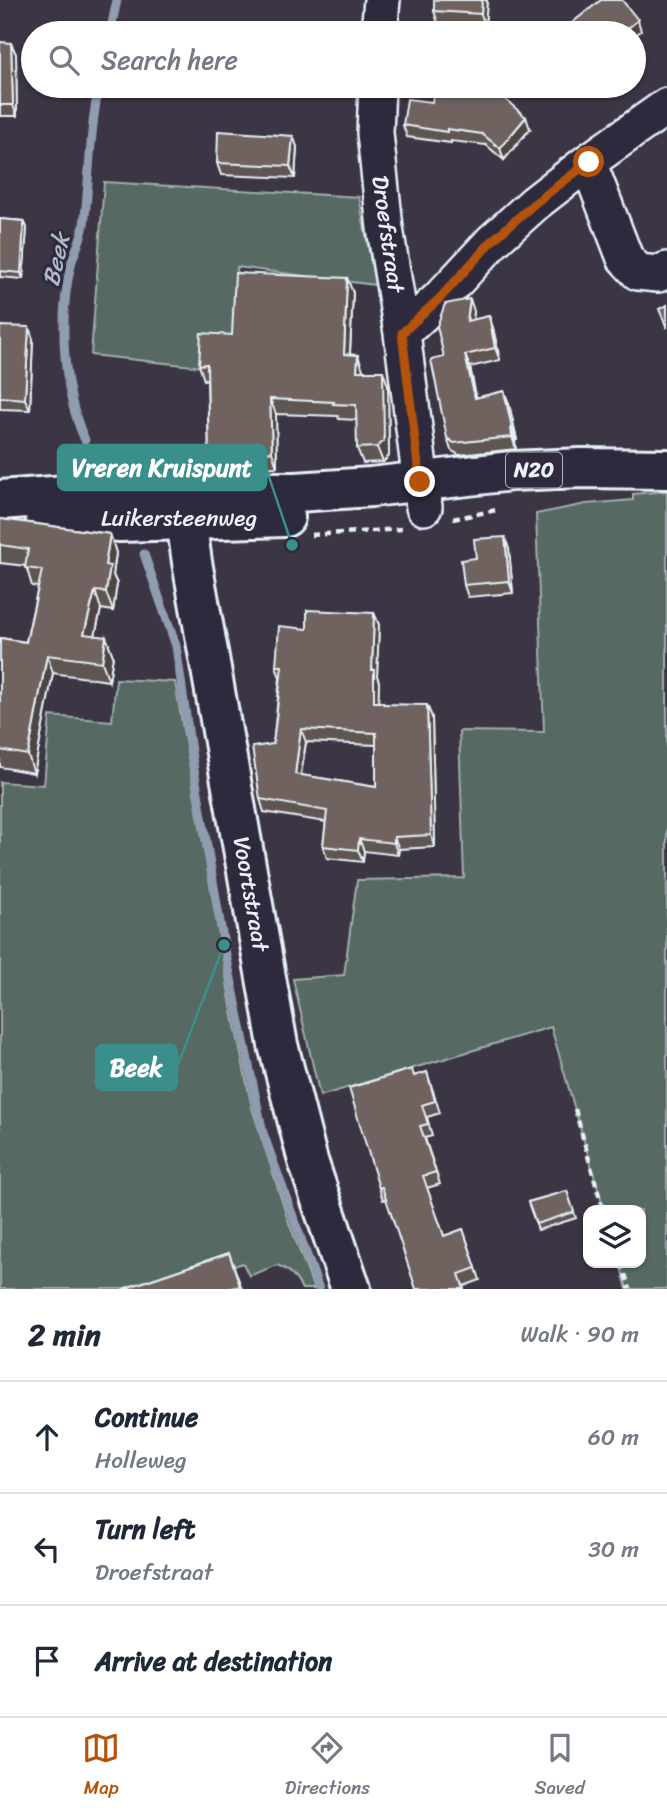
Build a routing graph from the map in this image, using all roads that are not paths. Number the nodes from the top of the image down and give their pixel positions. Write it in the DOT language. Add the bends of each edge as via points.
graph roads {
  1 [pos="382,0"];
  2 [pos="380,21"];
  3 [pos="376,98"];
  4 [pos="667,106"];
  5 [pos="589,162"];
  6 [pos="667,270"];
  7 [pos="402,333"];
  8 [pos="657,469"];
  9 [pos="422,494"];
  10 [pos="0,500"];
  11 [pos="186,506"];
  12 [pos="0,509"];
  13 [pos="351,1289"];
  1 -- 2 [label="street"];
  3 -- 7 [label="street, Droefstraat" via="374,133"];
  4 -- 5 [label="street"];
  5 -- 6 [label="street" via="625,258 638,272"];
  5 -- 7 [label="street" via="493,240"];
  7 -- 9 [label="street, Droefstraat"];
  8 -- 9 [label="main road, Luikersteenweg / N20" via="512,471"];
  9 -- 11 [label="main road, Luikersteenweg / N20" via="371,487"];
  10 -- 11 [label="main road, Luikersteenweg / N20" via="120,491"];
  11 -- 12 [label="main road, Luikersteenweg / N20" via="120,522"];
  11 -- 13 [label="main road, Voortstraat" via="278,1045 308,1161"];
}
